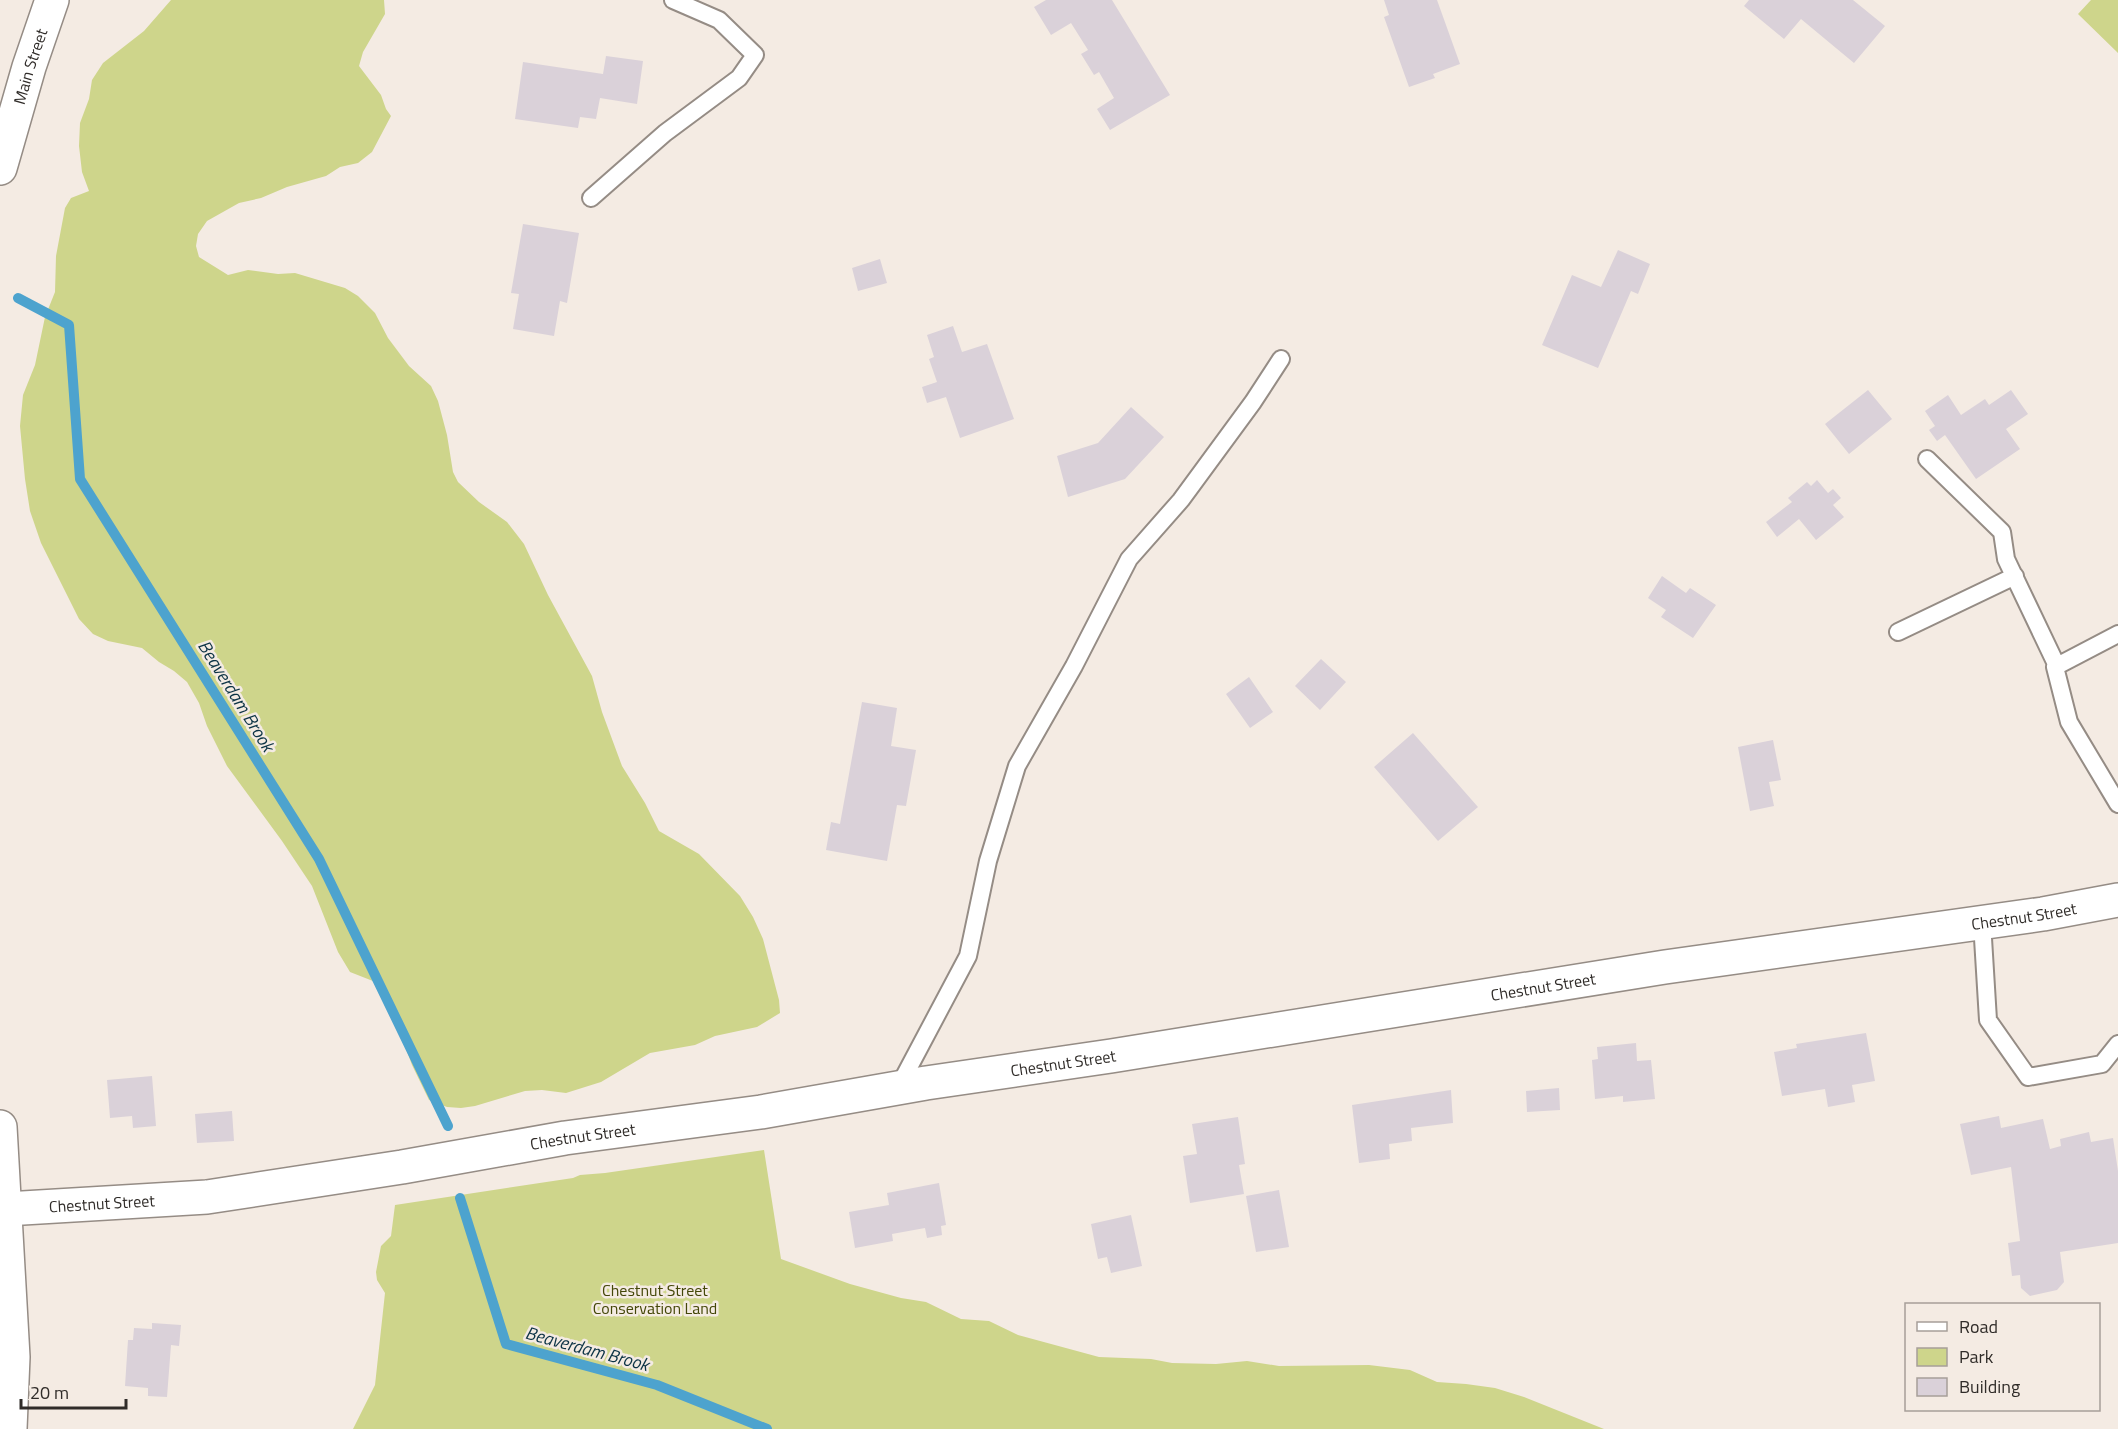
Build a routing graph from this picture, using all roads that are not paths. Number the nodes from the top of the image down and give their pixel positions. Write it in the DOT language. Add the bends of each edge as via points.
graph roads {
  1 [pos="52,0"];
  2 [pos="673,0"];
  3 [pos="0,168"];
  4 [pos="591,198"];
  5 [pos="1281,359"];
  6 [pos="1927,459"];
  7 [pos="2015,576"];
  8 [pos="1898,632"];
  9 [pos="2118,634"];
  10 [pos="2057,666"];
  11 [pos="2118,804"];
  12 [pos="2118,900"];
  13 [pos="1982,922"];
  14 [pos="2118,1044"];
  15 [pos="898,1088"];
  16 [pos="0,1127"];
  17 [pos="6,1209"];
  18 [pos="10,1429"];
  1 -- 3 [label="street, Main Street"];
  2 -- 4 [label="lane" via="719,20 755,55 739,78 665,133"];
  5 -- 15 [label="lane" via="1181,500 1129,559 1017,766 988,861 968,957"];
  6 -- 7 [label="lane" via="2002,532 2006,559"];
  7 -- 8 [label="lane"];
  7 -- 10 [label="lane"];
  9 -- 10 [label="lane"];
  10 -- 11 [label="lane" via="2069,722"];
  12 -- 13 [label="street, Chestnut Street"];
  13 -- 14 [label="lane" via="1988,1020 2028,1077 2102,1065"];
  13 -- 15 [label="street, Chestnut Street" via="1665,967"];
  15 -- 17 [label="street, Chestnut Street" via="207,1197"];
  16 -- 17 [label="street"];
  17 -- 18 [label="street" via="13,1357"];
}
